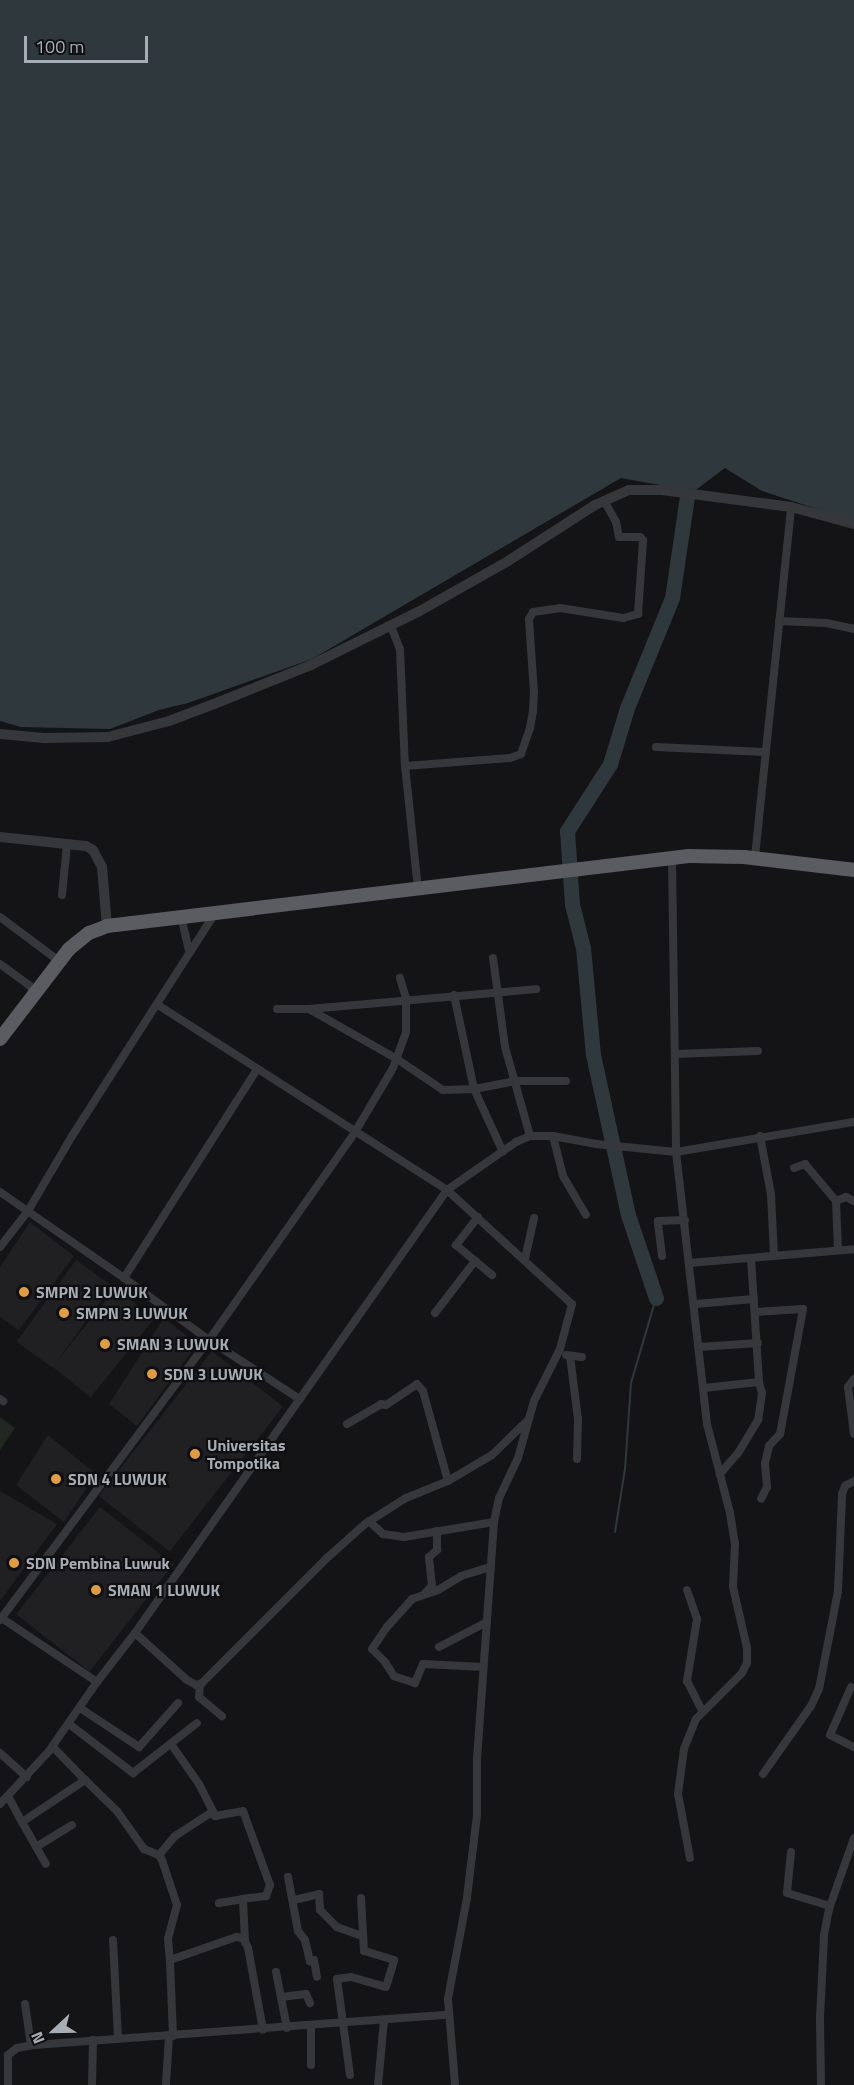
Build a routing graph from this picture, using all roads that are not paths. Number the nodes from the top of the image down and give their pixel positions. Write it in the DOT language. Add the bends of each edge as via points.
graph roads {
  1 [pos="604,500"];
  2 [pos="791,507"];
  3 [pos="854,524"];
  4 [pos="779,621"];
  5 [pos="391,626"];
  6 [pos="854,629"];
  7 [pos="0,734"];
  8 [pos="656,747"];
  9 [pos="766,752"];
  10 [pos="405,766"];
  11 [pos="0,837"];
  12 [pos="67,844"];
  13 [pos="755,857"];
  14 [pos="672,858"];
  15 [pos="854,870"];
  16 [pos="418,889"];
  17 [pos="62,895"];
  18 [pos="215,913"];
  19 [pos="181,916"];
  20 [pos="0,917"];
  21 [pos="107,926"];
  22 [pos="189,951"];
  23 [pos="493,958"];
  24 [pos="59,961"];
  25 [pos="0,964"];
  26 [pos="400,978"];
  27 [pos="536,989"];
  28 [pos="35,993"];
  29 [pos="497,993"];
  30 [pos="454,995"];
  31 [pos="406,998"];
  32 [pos="158,1005"];
  33 [pos="277,1009"];
  34 [pos="309,1009"];
  35 [pos="0,1039"];
  36 [pos="758,1051"];
  37 [pos="675,1054"];
  38 [pos="397,1059"];
  39 [pos="256,1069"];
  40 [pos="516,1081"];
  41 [pos="566,1081"];
  42 [pos="474,1089"];
  43 [pos="854,1122"];
  44 [pos="355,1132"];
  45 [pos="530,1136"];
  46 [pos="553,1136"];
  47 [pos="760,1136"];
  48 [pos="503,1152"];
  49 [pos="676,1152"];
  50 [pos="794,1168"];
  51 [pos="447,1190"];
  52 [pos="0,1192"];
  53 [pos="837,1201"];
  54 [pos="854,1201"];
  55 [pos="28,1211"];
  56 [pos="586,1215"];
  57 [pos="478,1217"];
  58 [pos="534,1218"];
  59 [pos="685,1220"];
  60 [pos="0,1248"];
  61 [pos="854,1249"];
  62 [pos="838,1250"];
  63 [pos="662,1256"];
  64 [pos="774,1256"];
  65 [pos="751,1258"];
  66 [pos="525,1259"];
  67 [pos="475,1261"];
  68 [pos="689,1263"];
  69 [pos="492,1275"];
  70 [pos="124,1278"];
  71 [pos="754,1299"];
  72 [pos="695,1304"];
  73 [pos="755,1312"];
  74 [pos="435,1313"];
  75 [pos="209,1340"];
  76 [pos="758,1343"];
  77 [pos="699,1347"];
  78 [pos="557,1354"];
  79 [pos="570,1356"];
  80 [pos="582,1357"];
  81 [pos="854,1379"];
  82 [pos="759,1382"];
  83 [pos="704,1388"];
  84 [pos="298,1398"];
  85 [pos="528,1421"];
  86 [pos="346,1424"];
  87 [pos="854,1434"];
  88 [pos="578,1459"];
  89 [pos="720,1474"];
  90 [pos="448,1481"];
  91 [pos="854,1481"];
  92 [pos="761,1499"];
  93 [pos="369,1521"];
  94 [pos="494,1522"];
  95 [pos="437,1532"];
  96 [pos="491,1567"];
  97 [pos="687,1590"];
  98 [pos="423,1595"];
  99 [pos="1,1618"];
  100 [pos="487,1622"];
  101 [pos="135,1633"];
  102 [pos="439,1647"];
  103 [pos="483,1667"];
  104 [pos="97,1682"];
  105 [pos="200,1685"];
  106 [pos="851,1687"];
  107 [pos="178,1703"];
  108 [pos="80,1708"];
  109 [pos="702,1711"];
  110 [pos="222,1716"];
  111 [pos="197,1723"];
  112 [pos="69,1724"];
  113 [pos="171,1744"];
  114 [pos="52,1747"];
  115 [pos="854,1747"];
  116 [pos="0,1753"];
  117 [pos="764,1774"];
  118 [pos="27,1777"];
  119 [pos="85,1780"];
  120 [pos="8,1796"];
  121 [pos="0,1804"];
  122 [pos="212,1812"];
  123 [pos="22,1822"];
  124 [pos="72,1825"];
  125 [pos="854,1838"];
  126 [pos="36,1846"];
  127 [pos="791,1852"];
  128 [pos="159,1855"];
  129 [pos="690,1858"];
  130 [pos="46,1864"];
  131 [pos="288,1877"];
  132 [pos="362,1898"];
  133 [pos="243,1899"];
  134 [pos="294,1899"];
  135 [pos="219,1903"];
  136 [pos="830,1906"];
  137 [pos="362,1936"];
  138 [pos="113,1940"];
  139 [pos="246,1942"];
  140 [pos="170,1960"];
  141 [pos="276,1972"];
  142 [pos="317,1977"];
  143 [pos="281,1997"];
  144 [pos="310,2003"];
  145 [pos="25,2004"];
  146 [pos="447,2015"];
  147 [pos="384,2020"];
  148 [pos="345,2024"];
  149 [pos="311,2026"];
  150 [pos="287,2028"];
  151 [pos="263,2030"];
  152 [pos="171,2036"];
  153 [pos="118,2039"];
  154 [pos="93,2040"];
  155 [pos="32,2045"];
  156 [pos="311,2065"];
  157 [pos="350,2075"];
  158 [pos="8,2085"];
  159 [pos="92,2085"];
  160 [pos="166,2085"];
  161 [pos="378,2085"];
  162 [pos="454,2085"];
  163 [pos="821,2085"];
  1 -- 2 [label="street" via="629,490 662,490"];
  1 -- 5 [label="street" via="508,561"];
  1 -- 10 [label="street" via="619,537 643,540 638,614 623,618 560,608 533,612 529,619 533,711 521,754"];
  2 -- 3 [label="street"];
  2 -- 4 [label="street"];
  4 -- 6 [label="street"];
  4 -- 9 [label="street"];
  5 -- 7 [label="street" via="311,665 225,700 128,733 93,738"];
  5 -- 10 [label="street" via="400,649"];
  8 -- 9 [label="street"];
  9 -- 13 [label="street"];
  10 -- 16 [label="street"];
  11 -- 12 [label="street"];
  12 -- 17 [label="street"];
  12 -- 21 [label="street" via="86,846 98,858 104,878"];
  13 -- 14 [label="highway"];
  13 -- 15 [label="highway"];
  14 -- 16 [label="highway"];
  14 -- 37 [label="street"];
  16 -- 18 [label="highway"];
  18 -- 19 [label="highway"];
  18 -- 22 [label="street"];
  19 -- 21 [label="highway"];
  19 -- 22 [label="street"];
  20 -- 24 [label="street"];
  21 -- 24 [label="highway" via="78,940"];
  22 -- 32 [label="street"];
  23 -- 29 [label="street"];
  24 -- 28 [label="highway"];
  25 -- 28 [label="street"];
  26 -- 31 [label="street"];
  27 -- 29 [label="street"];
  28 -- 35 [label="highway"];
  29 -- 30 [label="street"];
  29 -- 40 [label="street" via="509,1065"];
  30 -- 31 [label="street"];
  30 -- 42 [label="street"];
  31 -- 34 [label="street"];
  31 -- 38 [label="street" via="406,1032"];
  32 -- 39 [label="street"];
  32 -- 55 [label="street"];
  33 -- 34 [label="street"];
  34 -- 38 [label="street"];
  36 -- 37 [label="street"];
  37 -- 49 [label="street"];
  38 -- 42 [label="street" via="442,1090"];
  38 -- 44 [label="street"];
  39 -- 44 [label="street"];
  39 -- 70 [label="street"];
  40 -- 41 [label="street"];
  40 -- 42 [label="street"];
  40 -- 45 [label="street"];
  42 -- 48 [label="street"];
  43 -- 47 [label="street"];
  44 -- 51 [label="street"];
  44 -- 75 [label="street"];
  45 -- 46 [label="street"];
  45 -- 48 [label="street"];
  46 -- 49 [label="street"];
  46 -- 56 [label="street" via="563,1176"];
  47 -- 49 [label="street"];
  47 -- 64 [label="street" via="771,1194"];
  48 -- 51 [label="street"];
  49 -- 59 [label="street"];
  50 -- 53 [label="street" via="805,1164"];
  51 -- 57 [label="street"];
  51 -- 84 [label="street"];
  52 -- 55 [label="street"];
  53 -- 54 [label="street" via="846,1197"];
  53 -- 62 [label="street"];
  55 -- 60 [label="street"];
  55 -- 70 [label="street"];
  57 -- 66 [label="street"];
  57 -- 67 [label="street" via="456,1245"];
  58 -- 66 [label="street"];
  59 -- 63 [label="street" via="658,1221"];
  59 -- 68 [label="street"];
  61 -- 62 [label="street"];
  62 -- 64 [label="street"];
  64 -- 65 [label="street"];
  65 -- 68 [label="street"];
  65 -- 71 [label="street"];
  66 -- 78 [label="street" via="572,1304"];
  67 -- 69 [label="street"];
  67 -- 74 [label="street"];
  68 -- 72 [label="street"];
  70 -- 75 [label="street"];
  71 -- 72 [label="street"];
  71 -- 73 [label="street"];
  72 -- 77 [label="street"];
  73 -- 76 [label="street"];
  73 -- 92 [label="street" via="803,1309 780,1434 769,1446 765,1464 767,1487"];
  75 -- 84 [label="street"];
  75 -- 99 [label="street"];
  76 -- 77 [label="street"];
  76 -- 82 [label="street"];
  77 -- 83 [label="street"];
  78 -- 79 [label="street"];
  78 -- 85 [label="street"];
  79 -- 80 [label="street"];
  79 -- 88 [label="street" via="578,1419"];
  81 -- 87 [label="street" via="849,1387"];
  82 -- 83 [label="street"];
  82 -- 89 [label="street" via="762,1403 758,1420"];
  83 -- 89 [label="street" via="707,1424"];
  84 -- 101 [label="street"];
  85 -- 90 [label="street" via="492,1455"];
  85 -- 94 [label="street"];
  86 -- 90 [label="street" via="381,1404 386,1405 417,1384 423,1391"];
  89 -- 109 [label="street" via="735,1543 733,1587 745,1634 747,1663 742,1673"];
  90 -- 93 [label="street" via="406,1498"];
  91 -- 117 [label="street" via="845,1486 842,1494 838,1592 819,1689"];
  93 -- 95 [label="street" via="390,1536"];
  93 -- 105 [label="street"];
  94 -- 95 [label="street"];
  94 -- 96 [label="street"];
  95 -- 98 [label="street" via="437,1550 429,1557 432,1586"];
  96 -- 98 [label="street" via="461,1576"];
  96 -- 100 [label="street"];
  97 -- 109 [label="street" via="697,1620 687,1681"];
  98 -- 103 [label="street" via="402,1609 372,1649 394,1676 415,1683 423,1664"];
  99 -- 104 [label="street"];
  100 -- 102 [label="street"];
  100 -- 103 [label="street"];
  101 -- 104 [label="street"];
  101 -- 105 [label="street" via="187,1680"];
  103 -- 146 [label="street" via="473,1855"];
  104 -- 108 [label="street"];
  105 -- 110 [label="street" via="199,1697"];
  106 -- 115 [label="street" via="830,1735"];
  107 -- 108 [label="street" via="139,1747"];
  108 -- 112 [label="street"];
  109 -- 129 [label="street" via="691,1728 679,1774 678,1794"];
  111 -- 113 [label="street"];
  112 -- 113 [label="street" via="131,1773"];
  112 -- 114 [label="street"];
  113 -- 122 [label="street" via="199,1784"];
  114 -- 118 [label="street"];
  114 -- 119 [label="street"];
  116 -- 118 [label="street"];
  118 -- 120 [label="street"];
  119 -- 123 [label="street"];
  119 -- 128 [label="street" via="117,1811 144,1849"];
  120 -- 121 [label="street"];
  120 -- 123 [label="street"];
  122 -- 128 [label="street" via="176,1836"];
  122 -- 133 [label="street" via="218,1817 243,1811 267,1874 270,1885 266,1896"];
  123 -- 126 [label="street"];
  124 -- 126 [label="street"];
  125 -- 136 [label="street"];
  126 -- 130 [label="street"];
  127 -- 136 [label="street" via="787,1893"];
  128 -- 140 [label="street" via="177,1905 168,1939"];
  131 -- 134 [label="street"];
  132 -- 137 [label="street"];
  133 -- 135 [label="street"];
  133 -- 139 [label="street"];
  134 -- 137 [label="street" via="319,1894 320,1910 337,1928"];
  134 -- 142 [label="street" via="292,1909 298,1931 305,1940 310,1961 314,1960"];
  136 -- 163 [label="street" via="822,1969"];
  137 -- 148 [label="street" via="364,1951 394,1960 386,1987 351,1977 337,1980"];
  138 -- 153 [label="street"];
  139 -- 140 [label="street" via="236,1937"];
  139 -- 151 [label="street"];
  140 -- 152 [label="street"];
  141 -- 143 [label="street"];
  143 -- 144 [label="street" via="306,1994"];
  143 -- 150 [label="street"];
  145 -- 155 [label="street"];
  146 -- 147 [label="street"];
  146 -- 162 [label="street"];
  147 -- 148 [label="street"];
  147 -- 161 [label="street"];
  148 -- 149 [label="street"];
  148 -- 157 [label="street"];
  149 -- 150 [label="street"];
  149 -- 156 [label="street"];
  150 -- 151 [label="street"];
  151 -- 152 [label="street"];
  152 -- 153 [label="street"];
  152 -- 160 [label="street"];
  153 -- 154 [label="street"];
  154 -- 155 [label="street"];
  154 -- 159 [label="street"];
  155 -- 158 [label="street" via="8,2055"];
}
